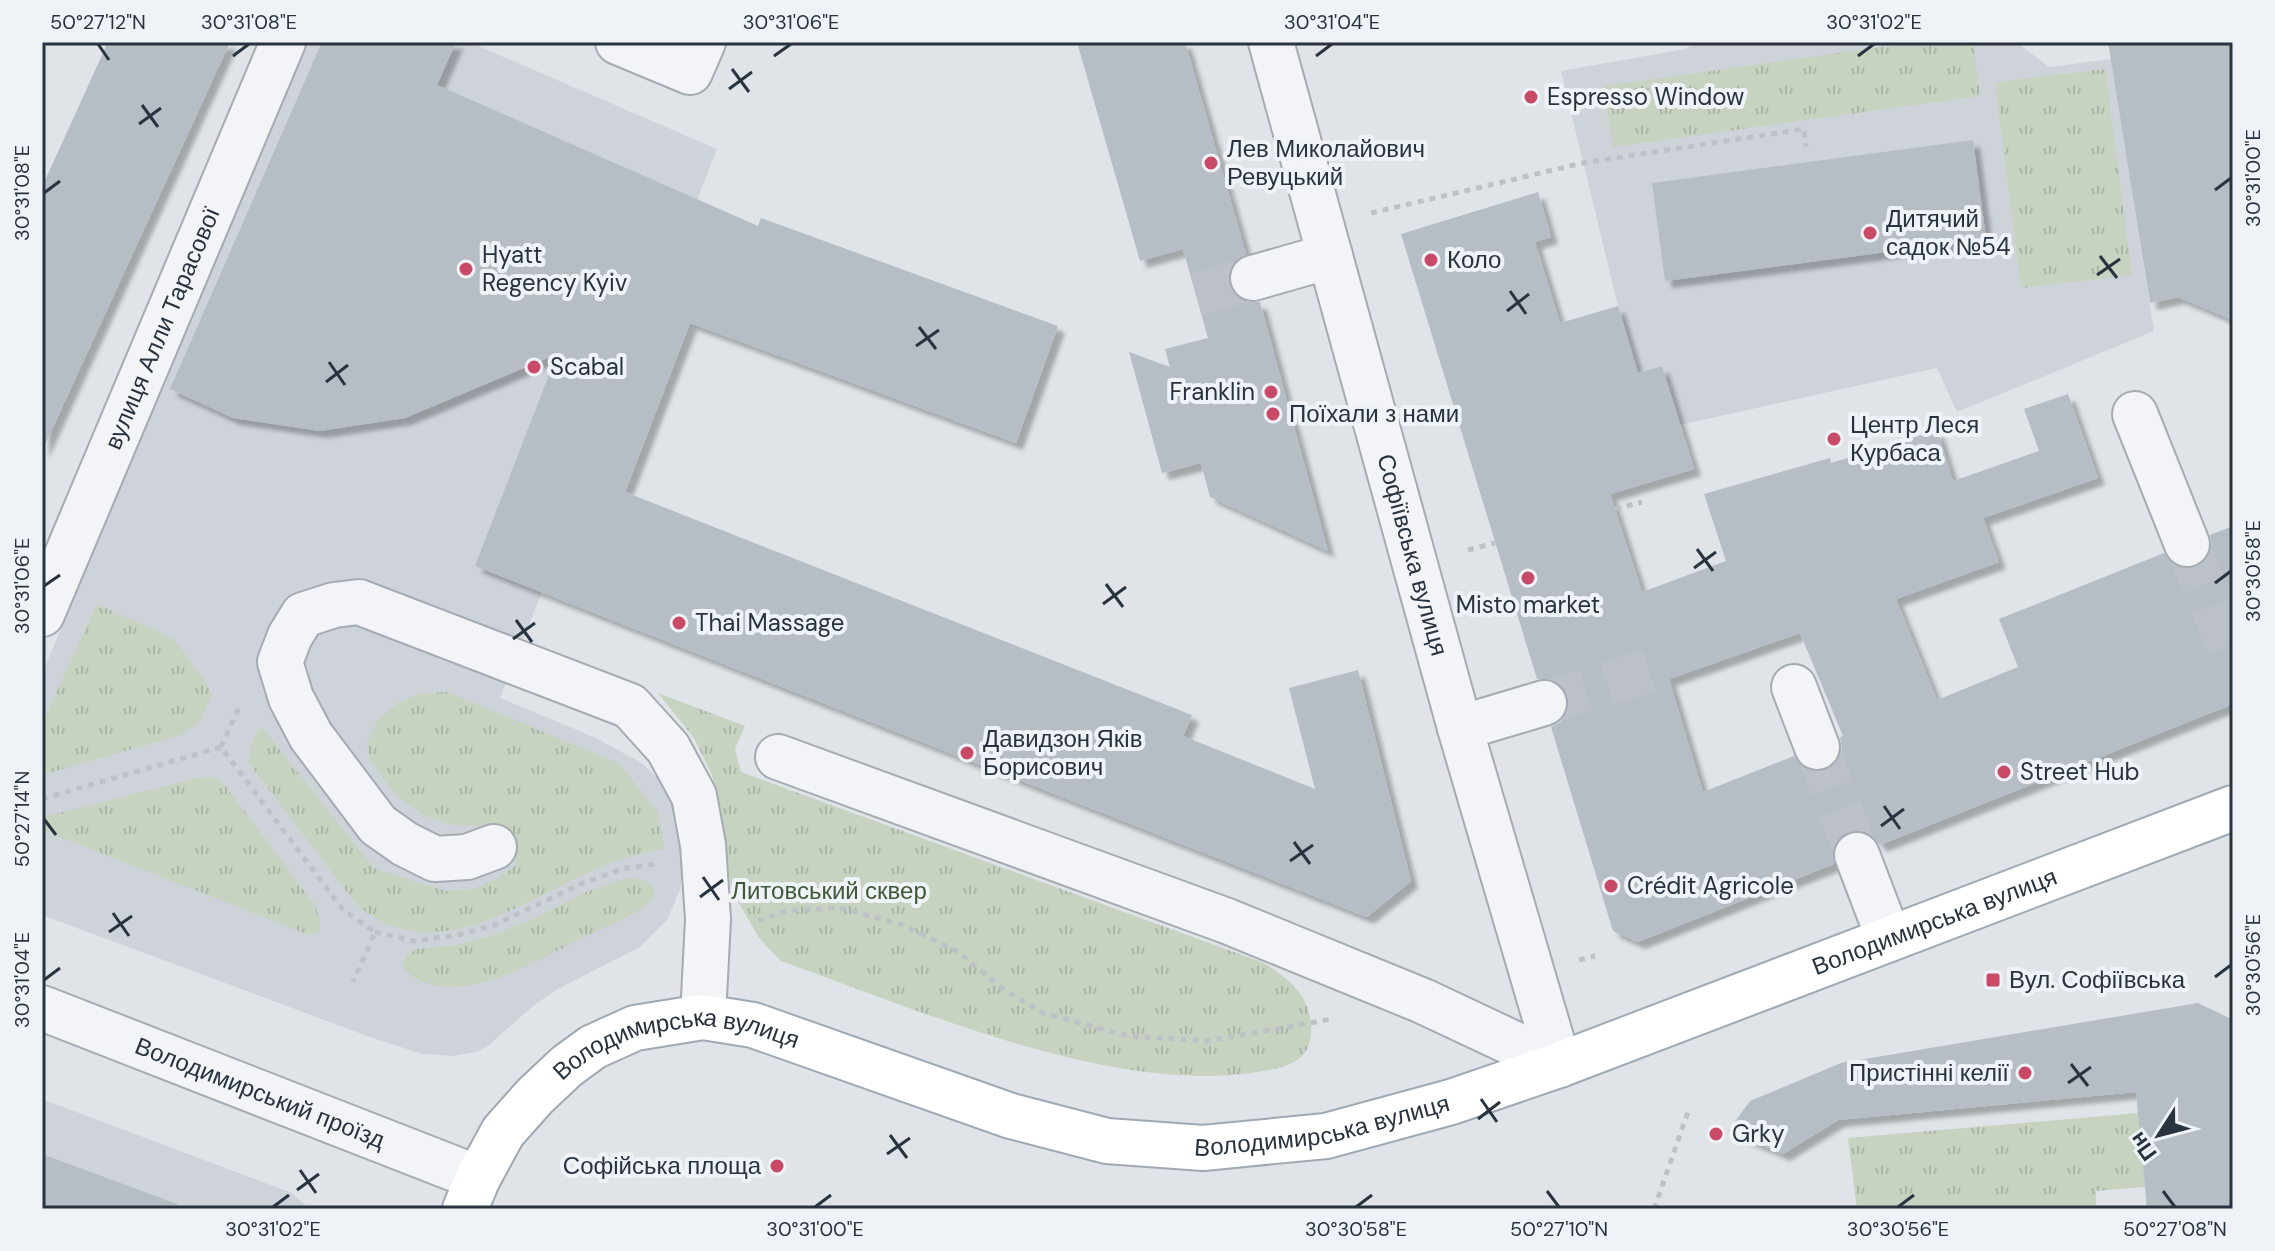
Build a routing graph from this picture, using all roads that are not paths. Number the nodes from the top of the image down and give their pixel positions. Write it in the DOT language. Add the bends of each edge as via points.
graph roads {
  1 [pos="283,42"];
  2 [pos="618,42"];
  3 [pos="703,42"];
  4 [pos="1271,42"];
  5 [pos="1330,256"];
  6 [pos="1253,278"];
  7 [pos="2135,414"];
  8 [pos="2187,544"];
  9 [pos="42,614"];
  10 [pos="1794,687"];
  11 [pos="1544,703"];
  12 [pos="1460,728"];
  13 [pos="1817,747"];
  14 [pos="778,757"];
  15 [pos="2233,808"];
  16 [pos="494,847"];
  17 [pos="1857,855"];
  18 [pos="1889,939"];
  19 [pos="42,1008"];
  20 [pos="703,1017"];
  21 [pos="1559,1065"];
  22 [pos="472,1193"];
  1 -- 9 [label="street, вулиця Алли Тарасової"];
  2 -- 3 [label="street" via="690,72"];
  4 -- 5 [label="street, Софіївська вулиця"];
  5 -- 6 [label="street"];
  5 -- 12 [label="street, Софіївська вулиця"];
  7 -- 8 [label="street"];
  10 -- 13 [label="street"];
  11 -- 12 [label="street"];
  12 -- 21 [label="street, Софіївська вулиця"];
  14 -- 21 [label="street" via="1227,921 1423,1001"];
  15 -- 18 [label="main road, Володимирська вулиця"];
  16 -- 20 [label="street" via="467,857 435,859 378,825 311,736 291,698 280,662 303,615 359,602 630,706 668,748 694,796 708,919"];
  17 -- 18 [label="street"];
  18 -- 21 [label="main road, Володимирська вулиця"];
  19 -- 22 [label="street, Володимирський проїзд"];
  20 -- 21 [label="main road, Володимирська вулиця" via="753,1025 1011,1116 1107,1141 1203,1148 1326,1136"];
  20 -- 22 [label="main road, Володимирська вулиця" via="635,1028 567,1066 503,1132"];
}
